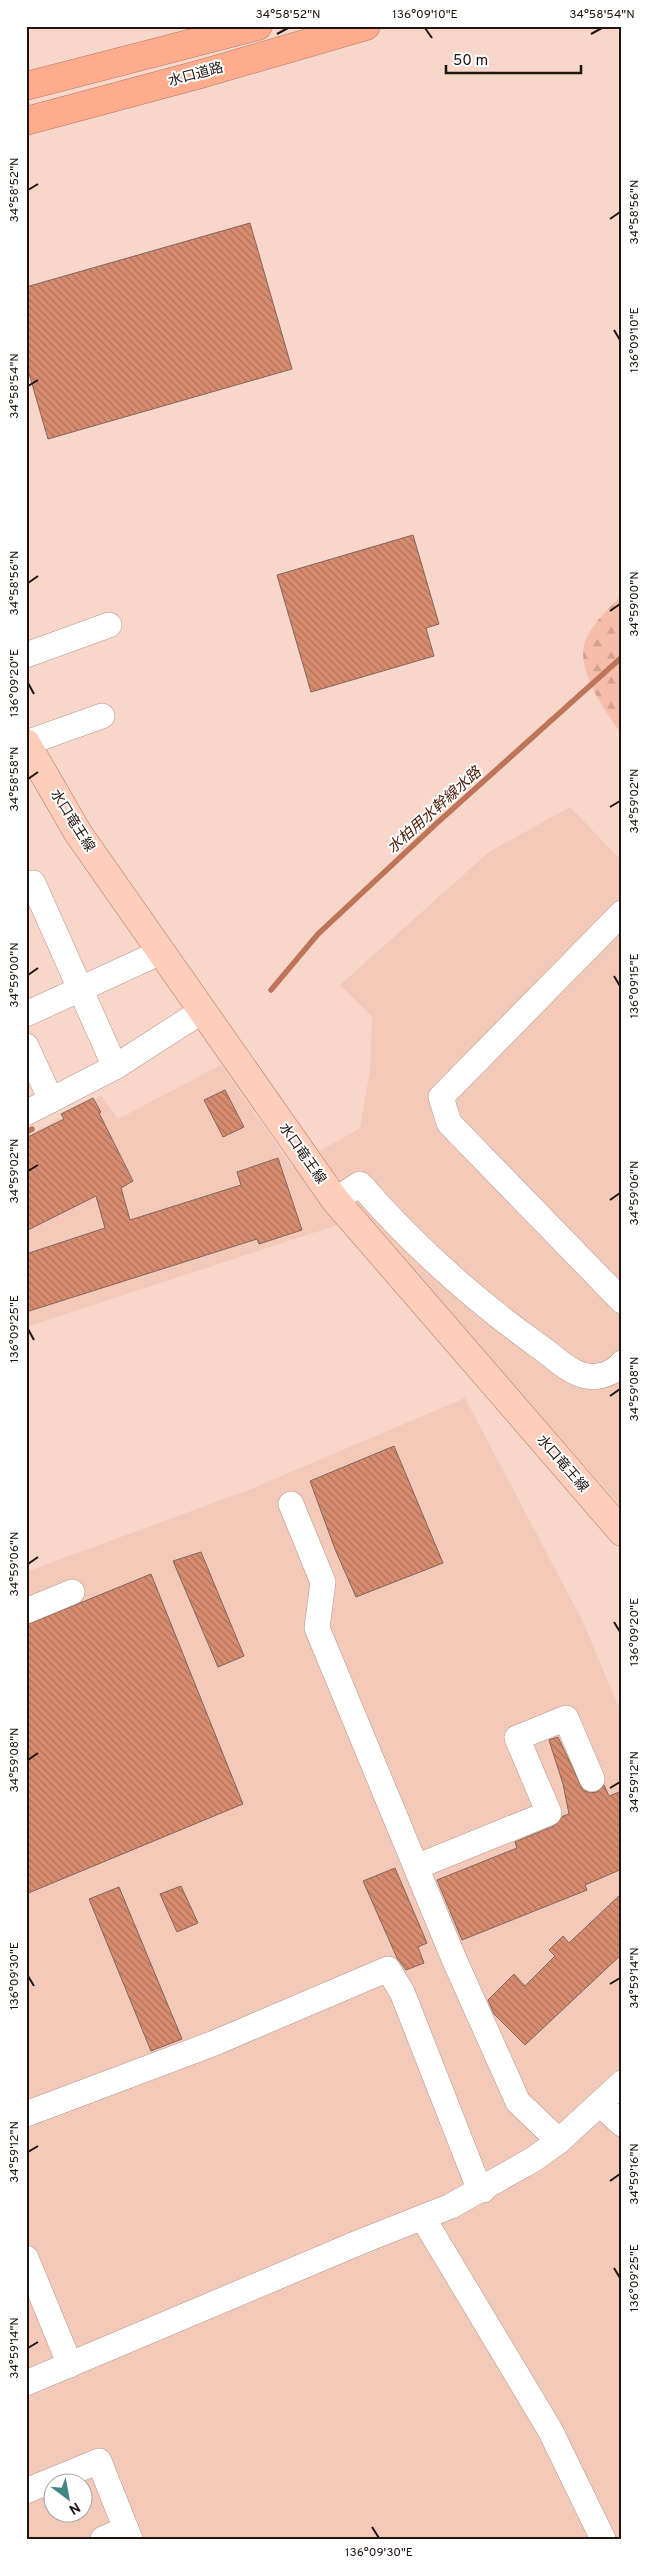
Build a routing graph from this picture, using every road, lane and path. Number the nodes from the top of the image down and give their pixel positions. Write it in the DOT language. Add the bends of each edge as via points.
graph roads {
  1 [pos="258,26"];
  2 [pos="366,26"];
  3 [pos="26,86"];
  4 [pos="26,120"];
  5 [pos="109,625"];
  6 [pos="26,654"];
  7 [pos="102,716"];
  8 [pos="26,743"];
  9 [pos="33,883"];
  10 [pos="622,914"];
  11 [pos="161,952"];
  12 [pos="81,989"];
  13 [pos="202,1011"];
  14 [pos="26,1014"];
  15 [pos="26,1046"];
  16 [pos="115,1066"];
  17 [pos="51,1100"];
  18 [pos="26,1113"];
  19 [pos="334,1200"];
  20 [pos="622,1301"];
  21 [pos="622,1363"];
  22 [pos="291,1504"];
  23 [pos="622,1532"];
  24 [pos="72,1592"];
  25 [pos="26,1611"];
  26 [pos="592,1779"];
  27 [pos="416,1868"];
  28 [pos="622,2083"];
  29 [pos="601,2105"];
  30 [pos="26,2114"];
  31 [pos="622,2124"];
  32 [pos="558,2142"];
  33 [pos="483,2190"];
  34 [pos="423,2218"];
  35 [pos="26,2258"];
  36 [pos="70,2365"];
  37 [pos="26,2384"];
  38 [pos="26,2491"];
  39 [pos="128,2534"];
  40 [pos="103,2539"];
  41 [pos="604,2539"];
  1 -- 3 [label="highway"];
  2 -- 4 [label="highway, 水口道路"];
  5 -- 6 [label="street"];
  7 -- 8 [label="street"];
  8 -- 11 [label="main road, 水口竜王線" via="78,833"];
  9 -- 12 [label="street"];
  10 -- 20 [label="street" via="441,1097 449,1123"];
  11 -- 12 [label="street"];
  11 -- 13 [label="main road, 水口竜王線"];
  12 -- 14 [label="street"];
  12 -- 16 [label="street"];
  13 -- 16 [label="street"];
  13 -- 19 [label="main road, 水口竜王線"];
  15 -- 17 [label="street"];
  16 -- 17 [label="street"];
  17 -- 18 [label="street"];
  19 -- 21 [label="street" via="360,1184 398,1228 432,1259 522,1334 577,1373 598,1378 617,1370"];
  19 -- 23 [label="main road, 水口竜王線"];
  22 -- 27 [label="street" via="322,1582 317,1628"];
  24 -- 25 [label="street"];
  26 -- 27 [label="street" via="566,1718 518,1738 548,1813"];
  27 -- 32 [label="street" via="518,2102"];
  28 -- 29 [label="street"];
  29 -- 31 [label="street"];
  29 -- 32 [label="street"];
  30 -- 33 [label="street" via="212,2044 388,1969 402,1992 475,2178"];
  32 -- 33 [label="street"];
  33 -- 34 [label="street"];
  34 -- 36 [label="street"];
  34 -- 41 [label="street" via="550,2430"];
  35 -- 36 [label="street"];
  36 -- 37 [label="street"];
  38 -- 39 [label="street" via="99,2461"];
  39 -- 40 [label="street"];
}
